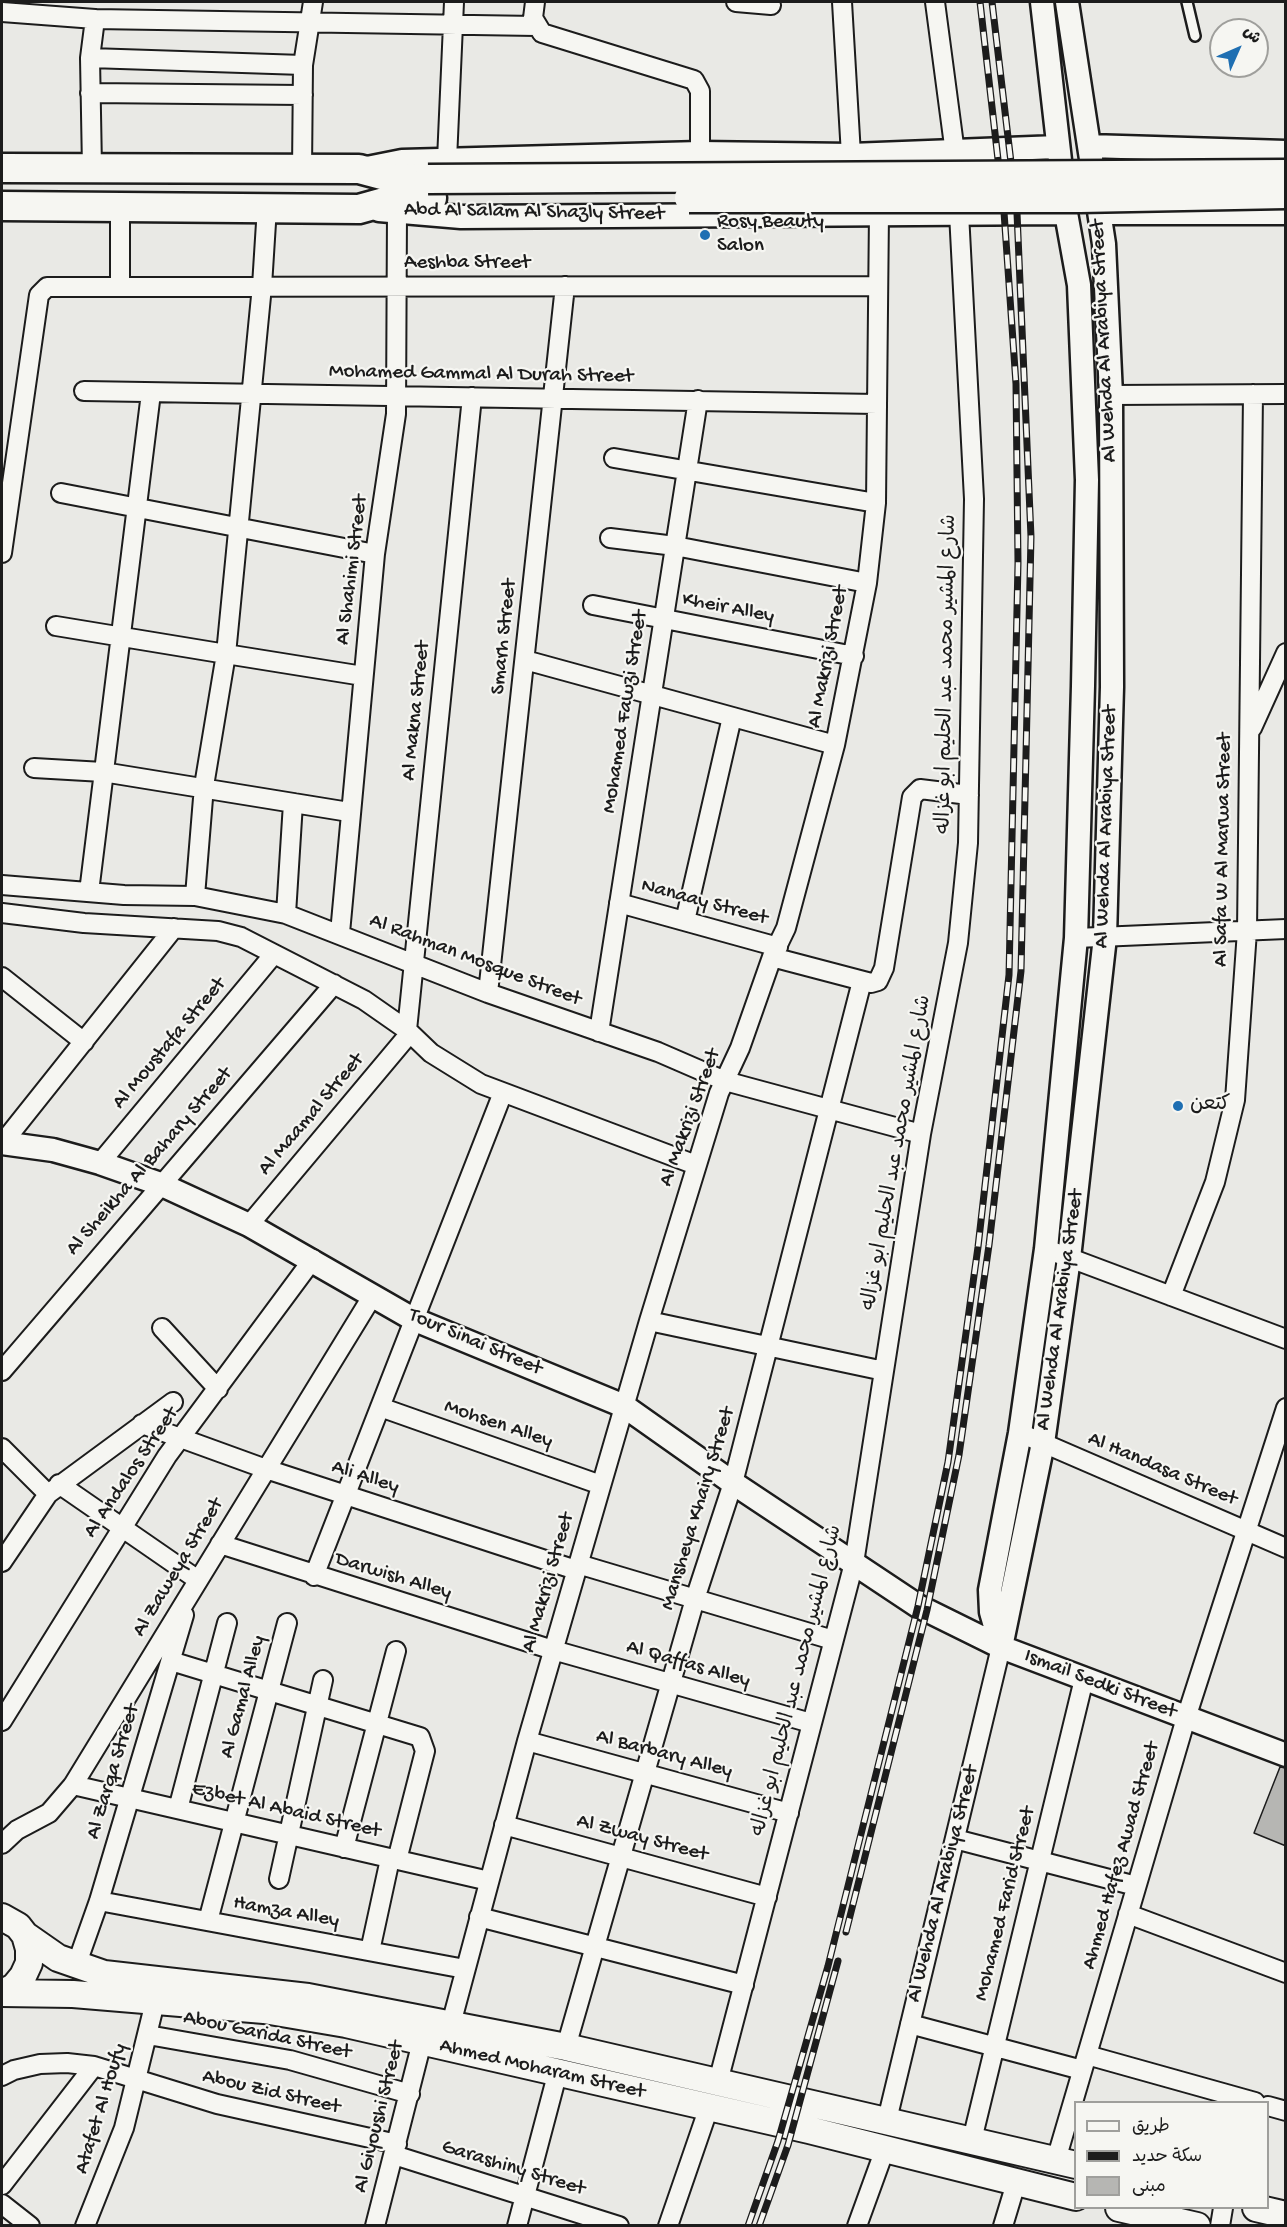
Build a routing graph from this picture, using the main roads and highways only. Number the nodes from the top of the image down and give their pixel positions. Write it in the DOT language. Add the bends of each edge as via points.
graph roads {
  1 [pos="2,168"];
  2 [pos="1286,174"];
  3 [pos="436,179"];
  4 [pos="2,206"];
  5 [pos="1279,207"];
  6 [pos="2,1917"];
  7 [pos="25,1935"];
  8 [pos="2,1993"];
  9 [pos="434,2029"];
  10 [pos="1066,2163"];
  11 [pos="1074,2197"];
  12 [pos="1121,2209"];
  13 [pos="1261,2209"];
  14 [pos="1285,2214"];
  15 [pos="1148,2220"];
  16 [pos="1197,2226"];
  1 -- 3 [label="main road" via="359,169 393,178"];
  2 -- 3 [label="main road, bridge"];
  3 -- 4 [label="main road, Abd Al Salam Al Shazly Street" via="395,199 360,208"];
  3 -- 5 [label="main road, bridge"];
  6 -- 7 [label="main road, Ahmed Moharam Street"];
  7 -- 8 [label="main road" via="29,1949 23,1976"];
  7 -- 9 [label="main road, Ahmed Moharam Street" via="76,1966 104,1974 308,1997"];
  8 -- 9 [label="main road, Ahmed Moharam Street" via="73,1994 264,2010 346,2024"];
  9 -- 10 [label="main road, Ahmed Moharam Street" via="566,2047"];
  9 -- 11 [label="main road, Ahmed Moharam Street" via="557,2074"];
  12 -- 15 [label="main road"];
  13 -- 14 [label="main road"];
  15 -- 16 [label="main road"];
}
